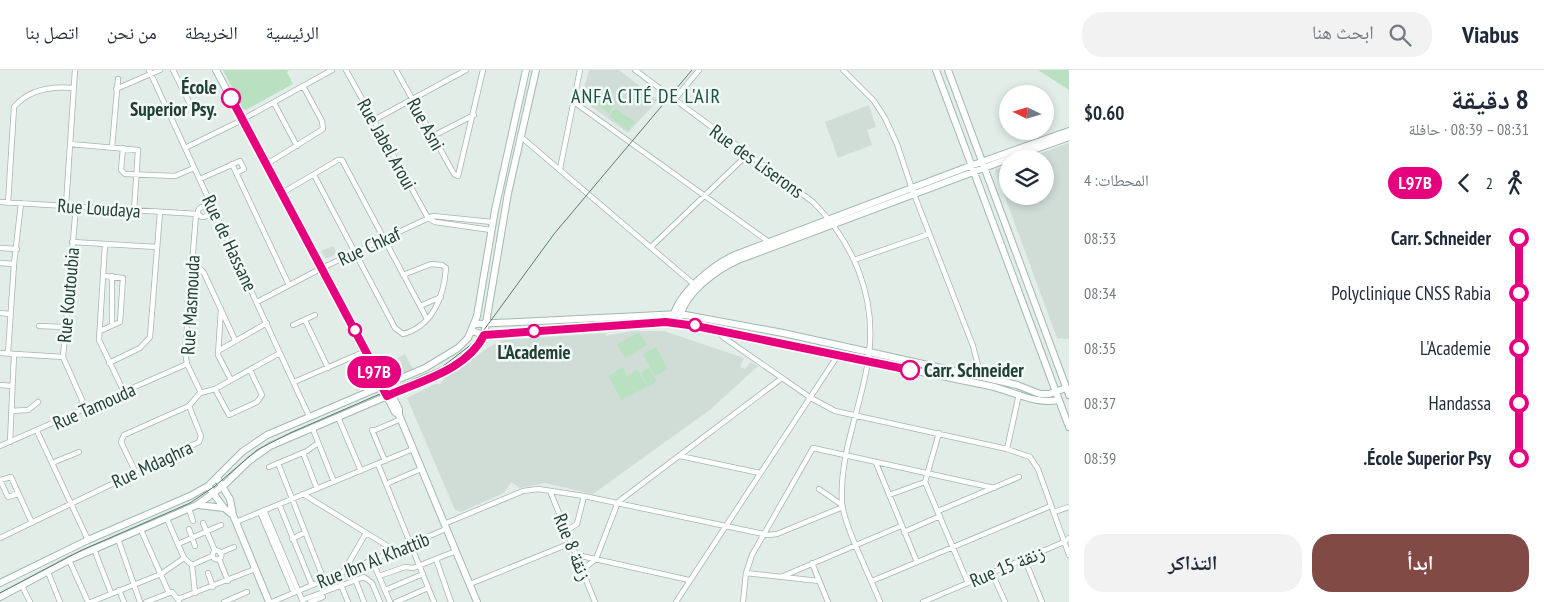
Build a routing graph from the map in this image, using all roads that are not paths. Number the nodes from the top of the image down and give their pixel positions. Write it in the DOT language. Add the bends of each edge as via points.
graph roads {
  1 [pos="75,70"];
  2 [pos="160,70"];
  3 [pos="173,70"];
  4 [pos="216,70"];
  5 [pos="332,70"];
  6 [pos="346,70"];
  7 [pos="396,70"];
  8 [pos="466,70"];
  9 [pos="484,70"];
  10 [pos="526,70"];
  11 [pos="536,70"];
  12 [pos="580,70"];
  13 [pos="635,70"];
  14 [pos="699,70"];
  15 [pos="843,70"];
  16 [pos="936,70"];
  17 [pos="948,70"];
  18 [pos="150,72"];
  19 [pos="118,80"];
  20 [pos="303,86"];
  21 [pos="74,88"];
  22 [pos="116,89"];
  23 [pos="412,99"];
  24 [pos="674,100"];
  25 [pos="189,102"];
  26 [pos="574,102"];
  27 [pos="274,103"];
  28 [pos="474,114"];
  29 [pos="243,120"];
  30 [pos="374,120"];
  31 [pos="1069,131"];
  32 [pos="433,136"];
  33 [pos="520,136"];
  34 [pos="1069,137"];
  35 [pos="70,144"];
  36 [pos="297,146"];
  37 [pos="112,147"];
  38 [pos="123,148"];
  39 [pos="185,148"];
  40 [pos="1033,150"];
  41 [pos="748,154"];
  42 [pos="999,161"];
  43 [pos="267,164"];
  44 [pos="982,165"];
  45 [pos="194,168"];
  46 [pos="234,168"];
  47 [pos="560,169"];
  48 [pos="971,169"];
  49 [pos="137,175"];
  50 [pos="314,175"];
  51 [pos="200,179"];
  52 [pos="913,191"];
  53 [pos="282,193"];
  54 [pos="704,195"];
  55 [pos="0,202"];
  56 [pos="8,203"];
  57 [pos="21,204"];
  58 [pos="66,205"];
  59 [pos="76,206"];
  60 [pos="210,209"];
  61 [pos="134,211"];
  62 [pos="160,212"];
  63 [pos="197,214"];
  64 [pos="428,218"];
  65 [pos="492,222"];
  66 [pos="831,222"];
  67 [pos="491,230"];
  68 [pos="929,234"];
  69 [pos="384,239"];
  70 [pos="72,242"];
  71 [pos="769,242"];
  72 [pos="105,245"];
  73 [pos="652,246"];
  74 [pos="157,247"];
  75 [pos="0,248"];
  76 [pos="17,249"];
  77 [pos="355,252"];
  78 [pos="192,260"];
  79 [pos="854,260"];
  80 [pos="0,263"];
  81 [pos="14,264"];
  82 [pos="322,268"];
  83 [pos="404,275"];
  84 [pos="104,276"];
  85 [pos="112,276"];
  86 [pos="289,286"];
  87 [pos="697,286"];
  88 [pos="441,297"];
  89 [pos="257,302"];
  90 [pos="420,306"];
  91 [pos="221,309"];
  92 [pos="0,313"];
  93 [pos="10,314"];
  94 [pos="677,314"];
  95 [pos="315,315"];
  96 [pos="305,320"];
  97 [pos="427,320"];
  98 [pos="675,322"];
  99 [pos="267,323"];
  100 [pos="112,325"];
  101 [pos="293,325"];
  102 [pos="485,325"];
  103 [pos="39,326"];
  104 [pos="66,327"];
  105 [pos="473,328"];
  106 [pos="716,330"];
  107 [pos="100,331"];
  108 [pos="484,335"];
  109 [pos="236,340"];
  110 [pos="366,351"];
  111 [pos="218,352"];
  112 [pos="0,353"];
  113 [pos="8,353"];
  114 [pos="280,353"];
  115 [pos="869,353"];
  116 [pos="14,354"];
  117 [pos="838,355"];
  118 [pos="63,357"];
  119 [pos="868,362"];
  120 [pos="109,363"];
  121 [pos="187,364"];
  122 [pos="373,366"];
  123 [pos="328,368"];
  124 [pos="250,370"];
  125 [pos="981,376"];
  126 [pos="782,378"];
  127 [pos="231,380"];
  128 [pos="294,382"];
  129 [pos="0,385"];
  130 [pos="384,385"];
  131 [pos="12,386"];
  132 [pos="215,389"];
  133 [pos="372,390"];
  134 [pos="1068,391"];
  135 [pos="124,392"];
  136 [pos="1055,392"];
  137 [pos="201,393"];
  138 [pos="1019,394"];
  139 [pos="389,395"];
  140 [pos="811,398"];
  141 [pos="1059,400"];
  142 [pos="38,402"];
  143 [pos="189,406"];
  144 [pos="86,408"];
  145 [pos="11,410"];
  146 [pos="309,416"];
  147 [pos="855,416"];
  148 [pos="338,417"];
  149 [pos="400,417"];
  150 [pos="312,427"];
  151 [pos="1069,427"];
  152 [pos="37,431"];
  153 [pos="939,433"];
  154 [pos="10,442"];
  155 [pos="318,443"];
  156 [pos="0,446"];
  157 [pos="413,449"];
  158 [pos="1007,449"];
  159 [pos="80,452"];
  160 [pos="302,453"];
  161 [pos="680,456"];
  162 [pos="845,456"];
  163 [pos="385,461"];
  164 [pos="52,463"];
  165 [pos="278,463"];
  166 [pos="876,463"];
  167 [pos="378,464"];
  168 [pos="269,467"];
  169 [pos="421,469"];
  170 [pos="135,471"];
  171 [pos="361,471"];
  172 [pos="760,473"];
  173 [pos="926,474"];
  174 [pos="1019,477"];
  175 [pos="217,478"];
  176 [pos="0,480"];
  177 [pos="334,482"];
  178 [pos="924,482"];
  179 [pos="386,484"];
  180 [pos="208,486"];
  181 [pos="223,486"];
  182 [pos="994,488"];
  183 [pos="317,489"];
  184 [pos="818,489"];
  185 [pos="550,491"];
  186 [pos="630,493"];
  187 [pos="18,494"];
  188 [pos="213,494"];
  189 [pos="303,494"];
  190 [pos="889,495"];
  191 [pos="584,496"];
  192 [pos="291,500"];
  193 [pos="71,502"];
  194 [pos="618,502"];
  195 [pos="279,504"];
  196 [pos="197,505"];
  197 [pos="632,506"];
  198 [pos="843,506"];
  199 [pos="1051,506"];
  200 [pos="1069,507"];
  201 [pos="224,508"];
  202 [pos="189,509"];
  203 [pos="262,511"];
  204 [pos="938,511"];
  205 [pos="1054,512"];
  206 [pos="233,514"];
  207 [pos="940,516"];
  208 [pos="167,519"];
  209 [pos="193,520"];
  210 [pos="236,522"];
  211 [pos="32,523"];
  212 [pos="203,523"];
  213 [pos="221,525"];
  214 [pos="445,526"];
  215 [pos="901,526"];
  216 [pos="726,527"];
  217 [pos="189,529"];
  218 [pos="142,530"];
  219 [pos="566,531"];
  220 [pos="207,532"];
  221 [pos="904,532"];
  222 [pos="304,533"];
  223 [pos="366,533"];
  224 [pos="762,534"];
  225 [pos="0,538"];
  226 [pos="192,538"];
  227 [pos="292,538"];
  228 [pos="1069,538"];
  229 [pos="118,539"];
  230 [pos="88,540"];
  231 [pos="1064,542"];
  232 [pos="571,543"];
  233 [pos="178,544"];
  234 [pos="410,544"];
  235 [pos="856,545"];
  236 [pos="195,546"];
  237 [pos="234,547"];
  238 [pos="953,547"];
  239 [pos="94,549"];
  240 [pos="394,550"];
  241 [pos="456,551"];
  242 [pos="218,552"];
  243 [pos="1068,552"];
  244 [pos="212,556"];
  245 [pos="577,556"];
  246 [pos="184,558"];
  247 [pos="219,559"];
  248 [pos="596,559"];
  249 [pos="69,560"];
  250 [pos="372,560"];
  251 [pos="436,560"];
  252 [pos="1025,560"];
  253 [pos="917,562"];
  254 [pos="812,563"];
  255 [pos="192,566"];
  256 [pos="419,566"];
  257 [pos="255,569"];
  258 [pos="582,570"];
  259 [pos="48,572"];
  260 [pos="343,572"];
  261 [pos="208,573"];
  262 [pos="746,573"];
  263 [pos="992,573"];
  264 [pos="161,574"];
  265 [pos="423,574"];
  266 [pos="379,576"];
  267 [pos="781,577"];
  268 [pos="355,579"];
  269 [pos="324,580"];
  270 [pos="689,580"];
  271 [pos="228,581"];
  272 [pos="819,581"];
  273 [pos="872,581"];
  274 [pos="0,583"];
  275 [pos="968,583"];
  276 [pos="470,584"];
  277 [pos="134,585"];
  278 [pos="312,585"];
  279 [pos="341,585"];
  280 [pos="22,586"];
  281 [pos="213,586"];
  282 [pos="428,588"];
  283 [pos="119,590"];
  284 [pos="385,590"];
  285 [pos="172,592"];
  286 [pos="247,592"];
  287 [pos="296,592"];
  288 [pos="111,593"];
  289 [pos="195,593"];
  290 [pos="0,597"];
  291 [pos="323,597"];
  292 [pos="179,601"];
  293 [pos="303,601"];
  294 [pos="474,601"];
  295 [pos="30,602"];
  296 [pos="60,602"];
  297 [pos="89,602"];
  298 [pos="124,602"];
  299 [pos="140,602"];
  300 [pos="146,602"];
  301 [pos="224,602"];
  302 [pos="270,602"];
  303 [pos="310,602"];
  304 [pos="348,602"];
  305 [pos="364,602"];
  306 [pos="380,602"];
  307 [pos="390,602"];
  308 [pos="396,602"];
  309 [pos="434,602"];
  310 [pos="452,602"];
  311 [pos="596,602"];
  312 [pos="676,602"];
  313 [pos="743,602"];
  314 [pos="828,602"];
  315 [pos="880,602"];
  316 [pos="923,602"];
  317 [pos="1005,602"];
  318 [pos="1042,602"];
  1 -- 21 [label="street"];
  2 -- 18 [label="street"];
  3 -- 25 [label="street"];
  4 -- 29 [label="main road"];
  5 -- 20 [label="street"];
  6 -- 30 [label="street, Rue Jabel Aroui"];
  7 -- 23 [label="street, Rue Asni"];
  8 -- 23 [label="street"];
  9 -- 28 [label="street"];
  10 -- 65 [label="main road"];
  11 -- 33 [label="main road"];
  12 -- 26 [label="street"];
  13 -- 24 [label="street, Rue des Liserons"];
  14 -- 24 [label="street"];
  15 -- 52 [label="street" via="864,89 885,118"];
  16 -- 48 [label="main road"];
  17 -- 44 [label="main road"];
  18 -- 22 [label="street"];
  18 -- 39 [label="street, Rue de Hassane"];
  19 -- 22 [label="street"];
  20 -- 27 [label="street"];
  20 -- 36 [label="street" via="324,126"];
  21 -- 35 [label="street"];
  21 -- 56 [label="street" via="49,86 14,107"];
  22 -- 37 [label="street"];
  23 -- 30 [label="street"];
  23 -- 32 [label="street, Rue Asni"];
  24 -- 41 [label="street, Rue des Liserons"];
  26 -- 47 [label="street"];
  26 -- 54 [label="street"];
  27 -- 29 [label="street"];
  27 -- 36 [label="street"];
  28 -- 32 [label="street"];
  28 -- 32 [label="street, Rue Asni" via="458,176"];
  29 -- 39 [label="street"];
  29 -- 43 [label="main road"];
  30 -- 64 [label="street, Rue Jabel Aroui"];
  31 -- 44 [label="main road"];
  33 -- 47 [label="street"];
  33 -- 102 [label="main road"];
  34 -- 40 [label="main road"];
  35 -- 37 [label="street"];
  35 -- 58 [label="street"];
  36 -- 43 [label="street"];
  37 -- 38 [label="street"];
  38 -- 49 [label="street" via="138,150"];
  38 -- 49 [label="street" via="122,173"];
  39 -- 45 [label="street, Rue de Hassane"];
  41 -- 54 [label="street"];
  41 -- 66 [label="street, Rue des Liserons" via="797,189"];
  42 -- 44 [label="main road"];
  43 -- 53 [label="main road"];
  44 -- 48 [label="main road"];
  44 -- 134 [label="main road"];
  45 -- 49 [label="street" via="174,176"];
  45 -- 51 [label="street, Rue de Hassane"];
  46 -- 46 [label="street" via="240,161 244,169"];
  46 -- 51 [label="street"];
  46 -- 86 [label="street"];
  47 -- 73 [label="street"];
  48 -- 52 [label="main road"];
  48 -- 136 [label="main road"];
  49 -- 61 [label="street"];
  50 -- 53 [label="street"];
  50 -- 69 [label="street" via="342,160"];
  50 -- 77 [label="street"];
  51 -- 60 [label="street, Rue de Hassane"];
  52 -- 66 [label="main road"];
  52 -- 68 [label="street"];
  53 -- 82 [label="main road"];
  54 -- 71 [label="street"];
  54 -- 73 [label="street"];
  55 -- 56 [label="street, Rue Loudaya"];
  56 -- 57 [label="street, Rue Loudaya"];
  57 -- 58 [label="street, Rue Loudaya"];
  57 -- 76 [label="street"];
  58 -- 59 [label="street, Rue Loudaya"];
  59 -- 61 [label="street, Rue Loudaya"];
  59 -- 70 [label="street, Rue Koutoubia"];
  60 -- 63 [label="street" via="200,208"];
  60 -- 89 [label="street, Rue de Hassane"];
  61 -- 62 [label="street, Rue Loudaya"];
  62 -- 63 [label="street, Rue Loudaya"];
  62 -- 74 [label="street"];
  63 -- 78 [label="street, Rue Masmouda"];
  64 -- 65 [label="street" via="436,215"];
  64 -- 67 [label="street" via="435,222"];
  64 -- 69 [label="street, Rue Chkaf"];
  65 -- 67 [label="main road"];
  66 -- 71 [label="main road"];
  66 -- 79 [label="street, Rue des Liserons"];
  66 -- 87 [label="main road" via="738,260"];
  67 -- 105 [label="main road"];
  68 -- 79 [label="street"];
  68 -- 125 [label="street" via="973,346"];
  69 -- 77 [label="street, Rue Chkaf"];
  69 -- 83 [label="street"];
  70 -- 72 [label="street"];
  70 -- 104 [label="street, Rue Koutoubia"];
  71 -- 87 [label="main road" via="722,262"];
  72 -- 74 [label="street"];
  72 -- 84 [label="street"];
  73 -- 87 [label="street"];
  74 -- 120 [label="street" via="150,337 140,348"];
  75 -- 76 [label="street"];
  76 -- 81 [label="street"];
  77 -- 82 [label="street, Rue Chkaf"];
  77 -- 97 [label="street" via="397,332 406,334"];
  78 -- 91 [label="street" via="202,270"];
  78 -- 121 [label="street, Rue Masmouda"];
  79 -- 115 [label="street, Rue des Liserons" via="868,301"];
  80 -- 81 [label="street"];
  81 -- 93 [label="street"];
  82 -- 86 [label="street, Rue Chkaf"];
  82 -- 110 [label="main road"];
  83 -- 88 [label="street" via="431,264 444,266"];
  83 -- 90 [label="street"];
  84 -- 85 [label="street"];
  84 -- 107 [label="street"];
  85 -- 100 [label="street"];
  85 -- 100 [label="street" via="123,279 121,321"];
  86 -- 89 [label="street, Rue Chkaf"];
  87 -- 94 [label="main road"];
  88 -- 90 [label="street"];
  88 -- 97 [label="street"];
  89 -- 99 [label="street, Rue de Hassane"];
  90 -- 97 [label="street"];
  91 -- 109 [label="street"];
  91 -- 111 [label="street"];
  92 -- 93 [label="street"];
  93 -- 113 [label="street"];
  94 -- 98 [label="main road"];
  94 -- 102 [label="main road"];
  94 -- 115 [label="main road"];
  95 -- 96 [label="street"];
  96 -- 101 [label="street"];
  96 -- 123 [label="street"];
  98 -- 106 [label="main road"];
  98 -- 108 [label="main road"];
  99 -- 109 [label="street"];
  99 -- 114 [label="street, Rue de Hassane"];
  100 -- 107 [label="street"];
  102 -- 105 [label="main road"];
  102 -- 108 [label="main road"];
  103 -- 104 [label="street"];
  104 -- 118 [label="street, Rue Koutoubia"];
  105 -- 108 [label="main road"];
  105 -- 130 [label="main road" via="458,348 447,356"];
  106 -- 117 [label="main road"];
  106 -- 126 [label="street"];
  107 -- 120 [label="street" via="100,345"];
  108 -- 139 [label="main road" via="462,358 440,374"];
  109 -- 111 [label="street"];
  110 -- 122 [label="main road"];
  110 -- 123 [label="street"];
  111 -- 127 [label="street"];
  112 -- 113 [label="street"];
  113 -- 116 [label="street"];
  114 -- 124 [label="street"];
  114 -- 128 [label="street, Rue de Hassane"];
  115 -- 119 [label="street, Rue des Liserons"];
  115 -- 125 [label="main road"];
  116 -- 118 [label="street"];
  116 -- 131 [label="street"];
  117 -- 119 [label="main road"];
  117 -- 140 [label="street"];
  118 -- 144 [label="street, Rue Koutoubia"];
  119 -- 138 [label="main road"];
  119 -- 147 [label="street, Rue des Liserons"];
  120 -- 135 [label="street"];
  121 -- 135 [label="street, Rue Tamouda"];
  121 -- 137 [label="street, Rue Masmouda"];
  122 -- 130 [label="main road" via="376,365"];
  122 -- 133 [label="main road"];
  123 -- 128 [label="street"];
  124 -- 127 [label="street"];
  124 -- 132 [label="street" via="262,395 257,402 229,415"];
  125 -- 136 [label="main road" via="1036,393"];
  126 -- 140 [label="street"];
  126 -- 161 [label="street"];
  127 -- 132 [label="street"];
  128 -- 146 [label="street, Rue de Hassane"];
  129 -- 131 [label="street"];
  130 -- 133 [label="main road"];
  130 -- 139 [label="main road"];
  131 -- 145 [label="street"];
  132 -- 137 [label="street"];
  133 -- 146 [label="main road"];
  134 -- 136 [label="main road"];
  135 -- 144 [label="street, Rue Tamouda"];
  136 -- 141 [label="main road"];
  137 -- 143 [label="street"];
  138 -- 141 [label="main road" via="1043,402"];
  138 -- 158 [label="street"];
  139 -- 148 [label="main road"];
  139 -- 149 [label="main road"];
  140 -- 147 [label="street" via="835,411"];
  140 -- 172 [label="street"];
  141 -- 151 [label="main road"];
  142 -- 145 [label="street" via="28,410"];
  143 -- 170 [label="street, Rue Mdaghra" via="200,440"];
  143 -- 170 [label="street" via="122,436 121,442"];
  144 -- 152 [label="street, Rue Tamouda"];
  145 -- 154 [label="street"];
  146 -- 175 [label="main road" via="257,440"];
  147 -- 153 [label="street"];
  147 -- 162 [label="street, Rue des Liserons"];
  148 -- 150 [label="main road"];
  148 -- 171 [label="street"];
  149 -- 157 [label="main road"];
  149 -- 163 [label="street" via="373,431"];
  150 -- 155 [label="street"];
  150 -- 181 [label="main road" via="259,452"];
  152 -- 154 [label="street, Rue Tamouda"];
  152 -- 164 [label="street"];
  153 -- 158 [label="street"];
  153 -- 173 [label="street"];
  154 -- 156 [label="street, Rue Tamouda"];
  155 -- 160 [label="street"];
  155 -- 177 [label="street"];
  157 -- 163 [label="street"];
  157 -- 169 [label="main road"];
  158 -- 199 [label="street" via="1032,459"];
  159 -- 164 [label="street"];
  160 -- 165 [label="street"];
  160 -- 183 [label="street"];
  161 -- 172 [label="street"];
  161 -- 186 [label="street"];
  162 -- 166 [label="street"];
  162 -- 198 [label="street, Rue des Liserons"];
  162 -- 224 [label="street" via="813,448"];
  163 -- 167 [label="street"];
  164 -- 193 [label="street"];
  165 -- 168 [label="street"];
  165 -- 192 [label="street"];
  166 -- 173 [label="street"];
  166 -- 190 [label="street"];
  167 -- 171 [label="street"];
  167 -- 179 [label="street"];
  169 -- 179 [label="street"];
  169 -- 214 [label="main road"];
  170 -- 193 [label="street, Rue Mdaghra"];
  171 -- 177 [label="street"];
  172 -- 216 [label="street"];
  173 -- 178 [label="street"];
  173 -- 182 [label="street"];
  174 -- 182 [label="street"];
  175 -- 180 [label="main road"];
  175 -- 181 [label="main road"];
  176 -- 187 [label="street" via="10,477"];
  176 -- 187 [label="street" via="7,497"];
  177 -- 183 [label="street"];
  178 -- 190 [label="street"];
  178 -- 204 [label="street"];
  179 -- 234 [label="street"];
  180 -- 188 [label="main road"];
  180 -- 230 [label="main road" via="159,511"];
  181 -- 188 [label="main road"];
  181 -- 206 [label="main road"];
  182 -- 204 [label="street"];
  183 -- 189 [label="street"];
  184 -- 198 [label="street"];
  185 -- 191 [label="street, Rue Ibn Al Khattib"];
  185 -- 214 [label="street, Rue Ibn Al Khattib" via="523,491"];
  185 -- 219 [label="street, Rue 8 زنقة"];
  186 -- 194 [label="street"];
  186 -- 197 [label="street"];
  187 -- 211 [label="street"];
  188 -- 196 [label="main road"];
  188 -- 201 [label="main road"];
  189 -- 192 [label="street"];
  189 -- 223 [label="street"];
  190 -- 215 [label="street"];
  191 -- 194 [label="street, Rue Ibn Al Khattib"];
  191 -- 219 [label="street" via="577,524"];
  192 -- 195 [label="street"];
  192 -- 222 [label="street"];
  193 -- 211 [label="street, Rue Mdaghra"];
  193 -- 230 [label="street"];
  194 -- 197 [label="street, Rue Ibn Al Khattib"];
  194 -- 248 [label="street"];
  195 -- 203 [label="street"];
  195 -- 227 [label="street"];
  196 -- 201 [label="main road"];
  196 -- 202 [label="main road"];
  197 -- 216 [label="street, Rue Ibn Al Khattib"];
  198 -- 224 [label="street, Rue Ibn Al Khattib" via="777,534"];
  198 -- 235 [label="street"];
  199 -- 205 [label="street"];
  199 -- 238 [label="street"];
  200 -- 205 [label="street"];
  201 -- 206 [label="main road"];
  202 -- 208 [label="main road"];
  202 -- 209 [label="street"];
  203 -- 210 [label="street"];
  203 -- 287 [label="street"];
  204 -- 207 [label="street"];
  205 -- 231 [label="street"];
  206 -- 210 [label="main road"];
  207 -- 221 [label="street"];
  207 -- 238 [label="street"];
  208 -- 218 [label="main road"];
  208 -- 233 [label="street"];
  210 -- 257 [label="main road"];
  211 -- 225 [label="street, Rue Mdaghra"];
  212 -- 220 [label="street"];
  213 -- 220 [label="street"];
  214 -- 234 [label="street, Rue Ibn Al Khattib"];
  214 -- 241 [label="main road"];
  215 -- 221 [label="street"];
  215 -- 235 [label="street"];
  216 -- 224 [label="street, Rue Ibn Al Khattib"];
  216 -- 270 [label="street"];
  217 -- 226 [label="street"];
  218 -- 229 [label="main road"];
  218 -- 264 [label="street"];
  219 -- 232 [label="street, Rue 8 زنقة"];
  220 -- 226 [label="street"];
  220 -- 242 [label="street"];
  221 -- 253 [label="street"];
  222 -- 227 [label="street"];
  222 -- 269 [label="street"];
  223 -- 240 [label="street"];
  223 -- 260 [label="street"];
  224 -- 262 [label="street"];
  226 -- 233 [label="street"];
  226 -- 236 [label="street"];
  227 -- 278 [label="street"];
  228 -- 231 [label="street, Rue 15 زنقة"];
  229 -- 239 [label="main road"];
  229 -- 277 [label="street"];
  230 -- 274 [label="main road"];
  231 -- 243 [label="street"];
  231 -- 252 [label="street, Rue 15 زنقة"];
  232 -- 245 [label="street, Rue 8 زنقة"];
  232 -- 276 [label="street"];
  233 -- 246 [label="street"];
  234 -- 240 [label="street, Rue Ibn Al Khattib"];
  234 -- 256 [label="street"];
  235 -- 254 [label="street"];
  235 -- 273 [label="street"];
  237 -- 242 [label="street"];
  238 -- 253 [label="street"];
  238 -- 275 [label="street"];
  239 -- 249 [label="main road"];
  239 -- 288 [label="street"];
  240 -- 250 [label="street, Rue Ibn Al Khattib"];
  241 -- 251 [label="street"];
  241 -- 276 [label="main road"];
  242 -- 244 [label="street"];
  242 -- 247 [label="street"];
  244 -- 247 [label="street"];
  244 -- 255 [label="street"];
  245 -- 248 [label="street"];
  245 -- 258 [label="street, Rue 8 زنقة"];
  246 -- 255 [label="street"];
  246 -- 264 [label="street"];
  247 -- 271 [label="street"];
  248 -- 258 [label="street"];
  248 -- 270 [label="street"];
  249 -- 259 [label="main road"];
  249 -- 297 [label="street"];
  250 -- 260 [label="street, Rue Ibn Al Khattib"];
  250 -- 266 [label="street"];
  251 -- 256 [label="street"];
  251 -- 310 [label="street"];
  252 -- 263 [label="street, Rue 15 زنقة"];
  252 -- 318 [label="street"];
  253 -- 273 [label="street"];
  254 -- 267 [label="street"];
  254 -- 272 [label="street"];
  255 -- 289 [label="street"];
  256 -- 265 [label="street"];
  256 -- 266 [label="street" via="405,566"];
  257 -- 271 [label="street"];
  257 -- 302 [label="main road"];
  258 -- 311 [label="street, Rue 8 زنقة"];
  259 -- 280 [label="main road"];
  259 -- 296 [label="street"];
  260 -- 269 [label="street, Rue Ibn Al Khattib"];
  261 -- 281 [label="street"];
  262 -- 267 [label="street"];
  262 -- 313 [label="street"];
  263 -- 275 [label="street, Rue 15 زنقة"];
  263 -- 317 [label="street"];
  264 -- 277 [label="street"];
  264 -- 285 [label="street"];
  265 -- 282 [label="street"];
  265 -- 284 [label="street"];
  266 -- 284 [label="street"];
  267 -- 272 [label="street"];
  268 -- 279 [label="street"];
  268 -- 305 [label="street"];
  268 -- 306 [label="street" via="369,579"];
  269 -- 278 [label="street, Rue Ibn Al Khattib"];
  270 -- 312 [label="street"];
  271 -- 281 [label="street"];
  272 -- 314 [label="street"];
  273 -- 315 [label="street"];
  275 -- 316 [label="street, Rue 15 زنقة"];
  276 -- 294 [label="main road"];
  277 -- 283 [label="street"];
  277 -- 299 [label="street"];
  278 -- 287 [label="street, Rue Ibn Al Khattib"];
  279 -- 291 [label="street"];
  279 -- 304 [label="street"];
  280 -- 290 [label="main road"];
  280 -- 295 [label="street"];
  281 -- 289 [label="street"];
  282 -- 308 [label="street"];
  282 -- 309 [label="street"];
  283 -- 288 [label="street"];
  283 -- 298 [label="street"];
  284 -- 307 [label="street"];
  285 -- 292 [label="street"];
  285 -- 300 [label="street"];
  286 -- 301 [label="street"];
  287 -- 293 [label="street"];
  287 -- 302 [label="street, Rue Ibn Al Khattib"];
  288 -- 297 [label="street"];
  289 -- 292 [label="street"];
  291 -- 293 [label="street"];
  291 -- 303 [label="street"];
}
